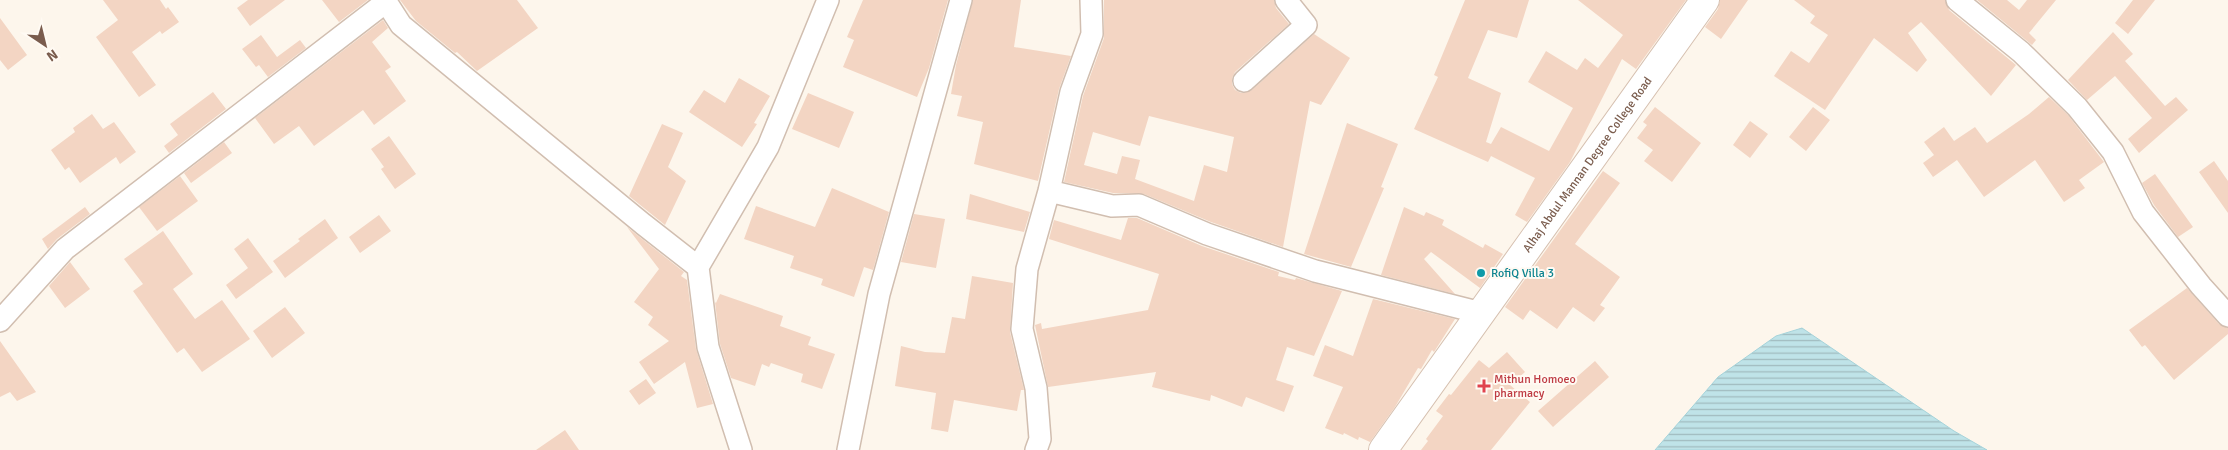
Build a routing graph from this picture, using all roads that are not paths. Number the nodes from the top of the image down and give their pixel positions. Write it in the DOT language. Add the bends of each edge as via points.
graph roads {
  1 [pos="828,0"];
  2 [pos="961,0"];
  3 [pos="1091,0"];
  4 [pos="1286,0"];
  5 [pos="1705,0"];
  6 [pos="1957,0"];
  7 [pos="386,1"];
  8 [pos="1244,81"];
  9 [pos="1049,192"];
  10 [pos="698,266"];
  11 [pos="1481,313"];
  12 [pos="2228,316"];
  13 [pos="0,322"];
  14 [pos="741,450"];
  15 [pos="848,450"];
  16 [pos="1036,450"];
  17 [pos="1383,450"];
  1 -- 10 [label="street" via="768,147"];
  2 -- 15 [label="street" via="879,294"];
  3 -- 9 [label="street" via="1092,34 1071,92"];
  4 -- 8 [label="street" via="1306,25"];
  5 -- 11 [label="street, Alhaj Abdul Mannan Degree College Road"];
  6 -- 12 [label="street" via="2021,52 2077,106 2113,152 2143,212"];
  7 -- 10 [label="street" via="401,25"];
  7 -- 13 [label="street" via="65,249"];
  9 -- 11 [label="street" via="1112,206 1139,205 1207,234 1315,271"];
  9 -- 16 [label="street" via="1026,269 1022,329 1036,388 1040,439"];
  10 -- 14 [label="street" via="708,347"];
  11 -- 17 [label="street, Alhaj Abdul Mannan Degree College Road"];
}
